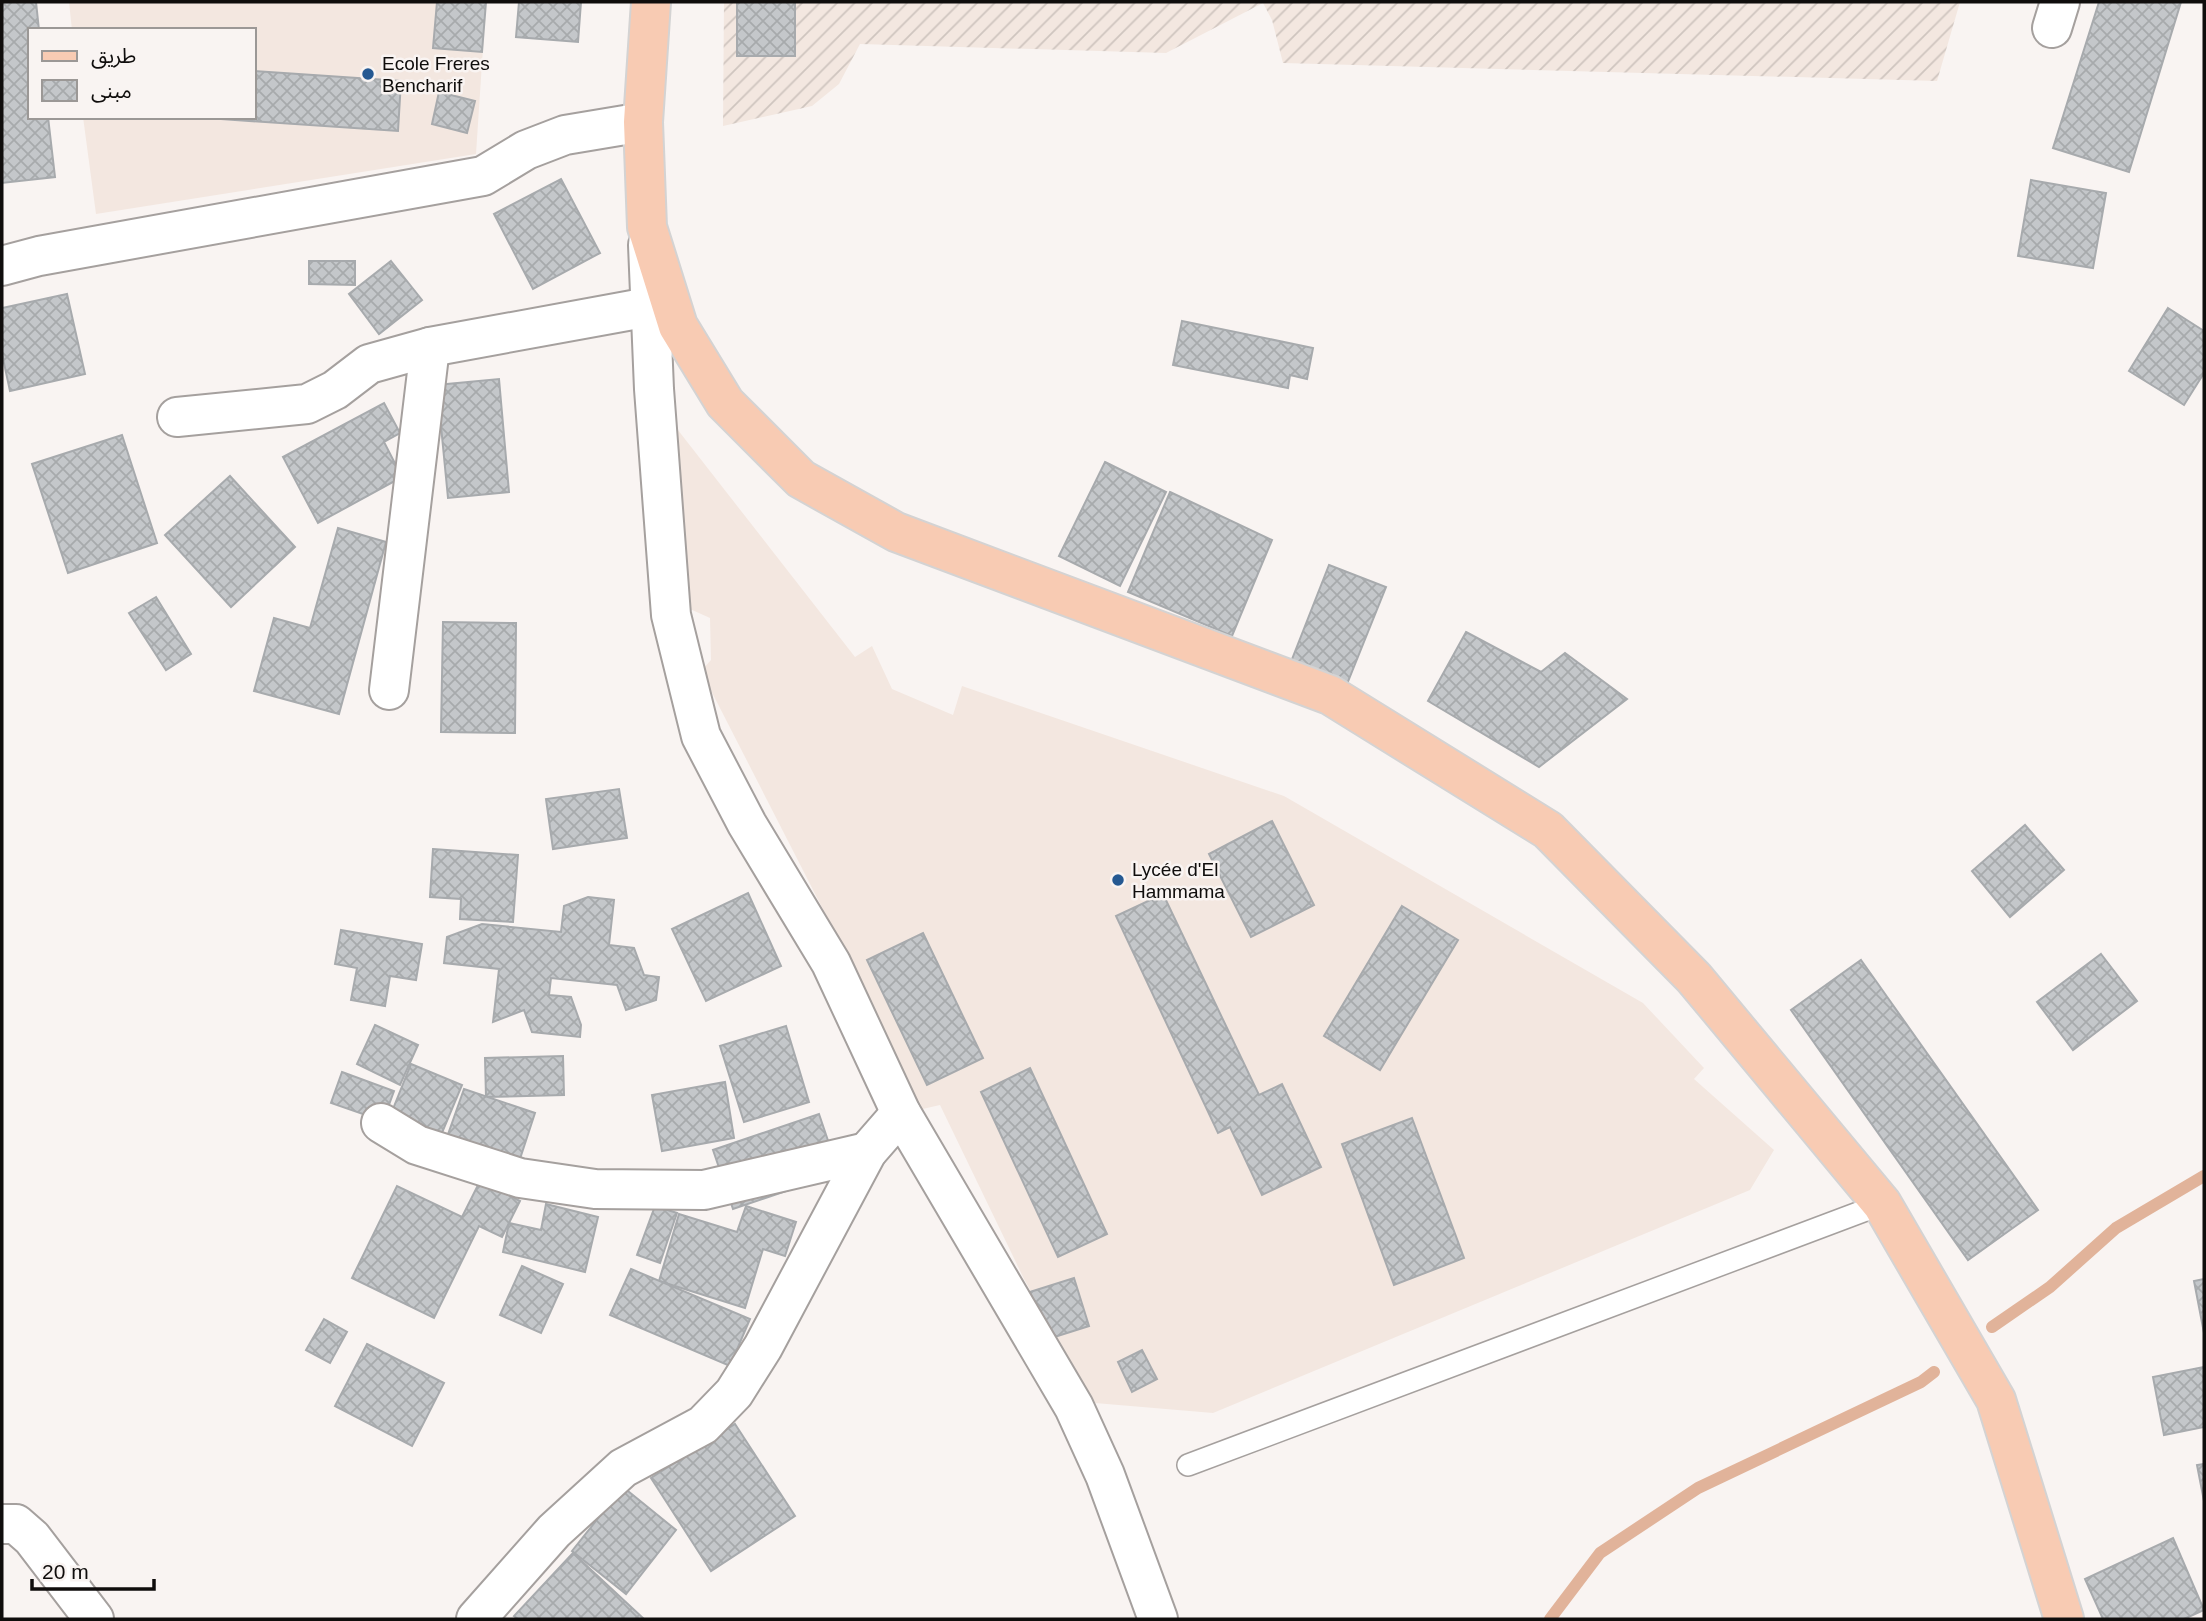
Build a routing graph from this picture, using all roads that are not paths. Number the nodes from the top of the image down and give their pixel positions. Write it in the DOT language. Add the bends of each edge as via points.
graph roads {
  1 [pos="651,2"];
  2 [pos="643,122"];
  3 [pos="647,227"];
  4 [pos="2,266"];
  5 [pos="649,307"];
  6 [pos="430,347"];
  7 [pos="177,417"];
  8 [pos="389,690"];
  9 [pos="901,1113"];
  10 [pos="381,1123"];
  11 [pos="867,1152"];
  12 [pos="1882,1204"];
  13 [pos="1188,1465"];
  14 [pos="2,1524"];
  15 [pos="94,1619"];
  16 [pos="475,1619"];
  17 [pos="1158,1619"];
  18 [pos="2064,1619"];
  1 -- 2 [label="main road"];
  2 -- 3 [label="main road"];
  2 -- 4 [label="street" via="565,135 526,150 483,176"];
  3 -- 5 [label="street"];
  3 -- 12 [label="main road" via="678,326 718,392 801,479 896,532 1330,695 1548,830 1693,978"];
  5 -- 6 [label="street"];
  5 -- 9 [label="street" via="671,615 701,736 747,824 831,963"];
  6 -- 7 [label="street" via="369,364 307,404"];
  6 -- 8 [label="street"];
  9 -- 11 [label="street"];
  9 -- 17 [label="street" via="1074,1407 1105,1475"];
  10 -- 11 [label="street" via="416,1145 520,1178 594,1189 704,1190"];
  11 -- 16 [label="street" via="734,1393 702,1424 623,1468 554,1531"];
  12 -- 13 [label="lane"];
  12 -- 18 [label="main road" via="1996,1400"];
  14 -- 15 [label="street" via="16,1524 32,1538"];
}
